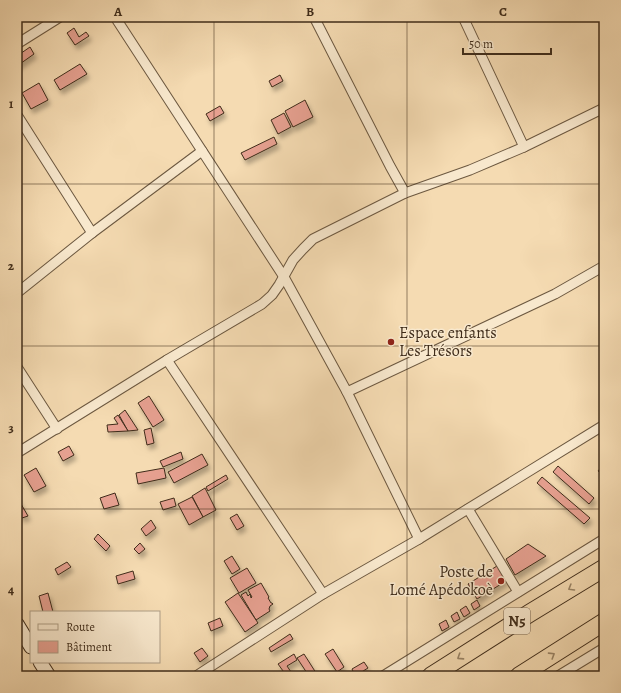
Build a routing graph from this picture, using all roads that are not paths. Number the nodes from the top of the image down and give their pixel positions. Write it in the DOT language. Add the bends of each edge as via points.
graph roads {
  1 [pos="60,17"];
  2 [pos="116,17"];
  3 [pos="314,17"];
  4 [pos="463,17"];
  5 [pos="17,44"];
  6 [pos="604,108"];
  7 [pos="17,115"];
  8 [pos="524,147"];
  9 [pos="202,151"];
  10 [pos="405,193"];
  11 [pos="92,233"];
  12 [pos="604,266"];
  13 [pos="284,277"];
  14 [pos="17,293"];
  15 [pos="167,360"];
  16 [pos="17,367"];
  17 [pos="347,392"];
  18 [pos="604,425"];
  19 [pos="57,429"];
  20 [pos="17,454"];
  21 [pos="468,509"];
  22 [pos="419,539"];
  23 [pos="604,539"];
  24 [pos="604,568"];
  25 [pos="518,592"];
  26 [pos="323,594"];
  27 [pos="604,622"];
  28 [pos="17,624"];
  29 [pos="30,644"];
  30 [pos="604,648"];
  31 [pos="41,663"];
  32 [pos="49,676"];
  33 [pos="196,676"];
  34 [pos="383,676"];
  35 [pos="431,676"];
  36 [pos="519,676"];
  37 [pos="558,676"];
  1 -- 5 [label="street"];
  2 -- 9 [label="street"];
  3 -- 10 [label="street"];
  4 -- 8 [label="street"];
  6 -- 8 [label="street"];
  7 -- 11 [label="street"];
  8 -- 10 [label="street"];
  9 -- 11 [label="street"];
  9 -- 13 [label="street"];
  10 -- 13 [label="street" via="313,239 293,260"];
  11 -- 14 [label="street"];
  12 -- 17 [label="street" via="555,294"];
  13 -- 15 [label="street" via="272,295 262,304"];
  13 -- 17 [label="street"];
  15 -- 19 [label="street"];
  15 -- 26 [label="street"];
  16 -- 19 [label="street"];
  17 -- 22 [label="street"];
  18 -- 21 [label="street"];
  19 -- 20 [label="street"];
  21 -- 22 [label="street"];
  21 -- 25 [label="street"];
  22 -- 26 [label="street"];
  23 -- 25 [label="street"];
  24 -- 35 [label="highway, N5, one-way"];
  25 -- 34 [label="street"];
  26 -- 33 [label="street"];
  36 -- 27 [label="highway, one-way"];
  28 -- 29 [label="street"];
  30 -- 37 [label="street"];
  31 -- 32 [label="street"];
}
